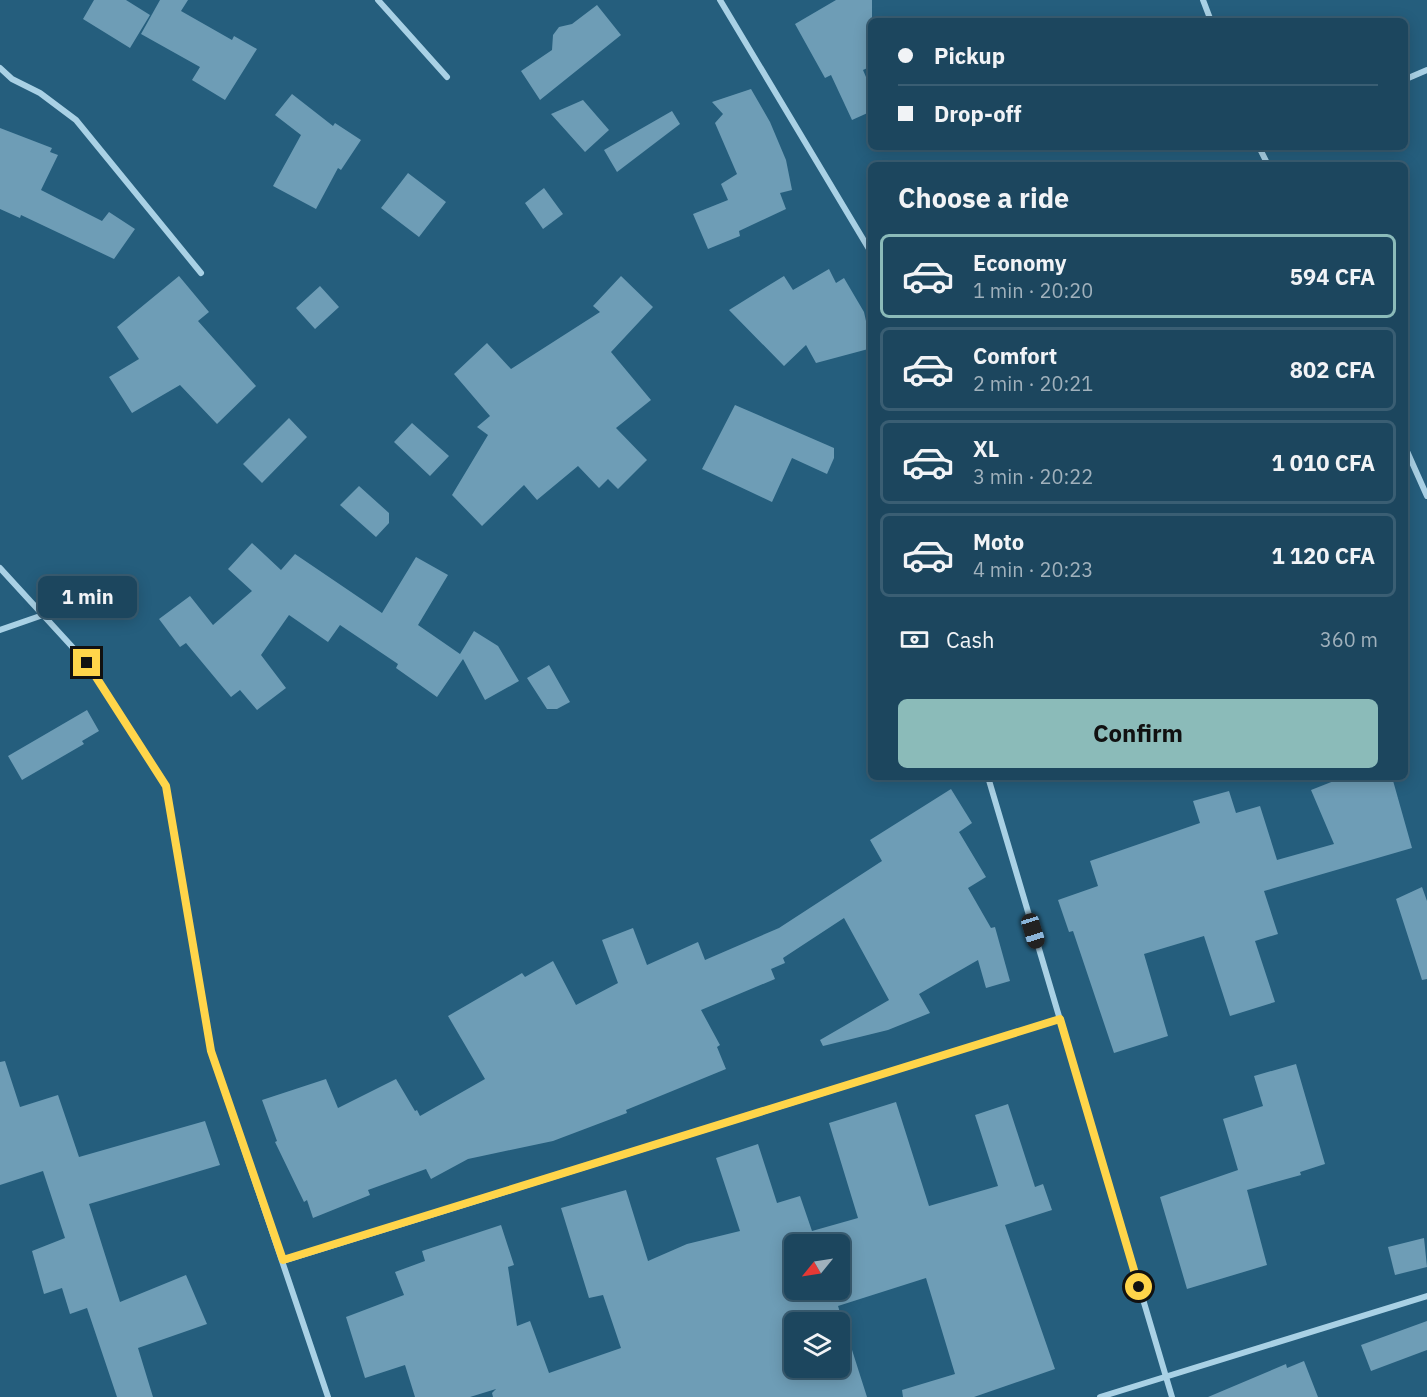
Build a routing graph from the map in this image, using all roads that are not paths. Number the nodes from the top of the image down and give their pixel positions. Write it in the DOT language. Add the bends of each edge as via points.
graph roads {
  1 [pos="378,0"];
  2 [pos="720,0"];
  3 [pos="1203,0"];
  4 [pos="1210,18"];
  5 [pos="0,68"];
  6 [pos="1427,70"];
  7 [pos="447,77"];
  8 [pos="1408,78"];
  9 [pos="868,247"];
  10 [pos="201,273"];
  11 [pos="1408,453"];
  12 [pos="1427,496"];
  13 [pos="0,568"];
  14 [pos="43,615"];
  15 [pos="0,630"];
  16 [pos="989,780"];
  17 [pos="1060,1019"];
  18 [pos="283,1260"];
  19 [pos="1427,1296"];
  20 [pos="1166,1377"];
  21 [pos="328,1397"];
  22 [pos="1100,1397"];
  23 [pos="1172,1397"];
  1 -- 7 [label="street"];
  2 -- 9 [label="street"];
  3 -- 4 [label="street"];
  5 -- 10 [label="street" via="76,120"];
  6 -- 8 [label="street"];
  11 -- 12 [label="street"];
  13 -- 14 [label="street"];
  14 -- 15 [label="street"];
  14 -- 18 [label="street" via="87,663 166,786 211,1051"];
  16 -- 17 [label="street"];
  17 -- 18 [label="street"];
  17 -- 20 [label="street"];
  18 -- 21 [label="street"];
  19 -- 20 [label="street"];
  20 -- 22 [label="street"];
  20 -- 23 [label="street"];
}
